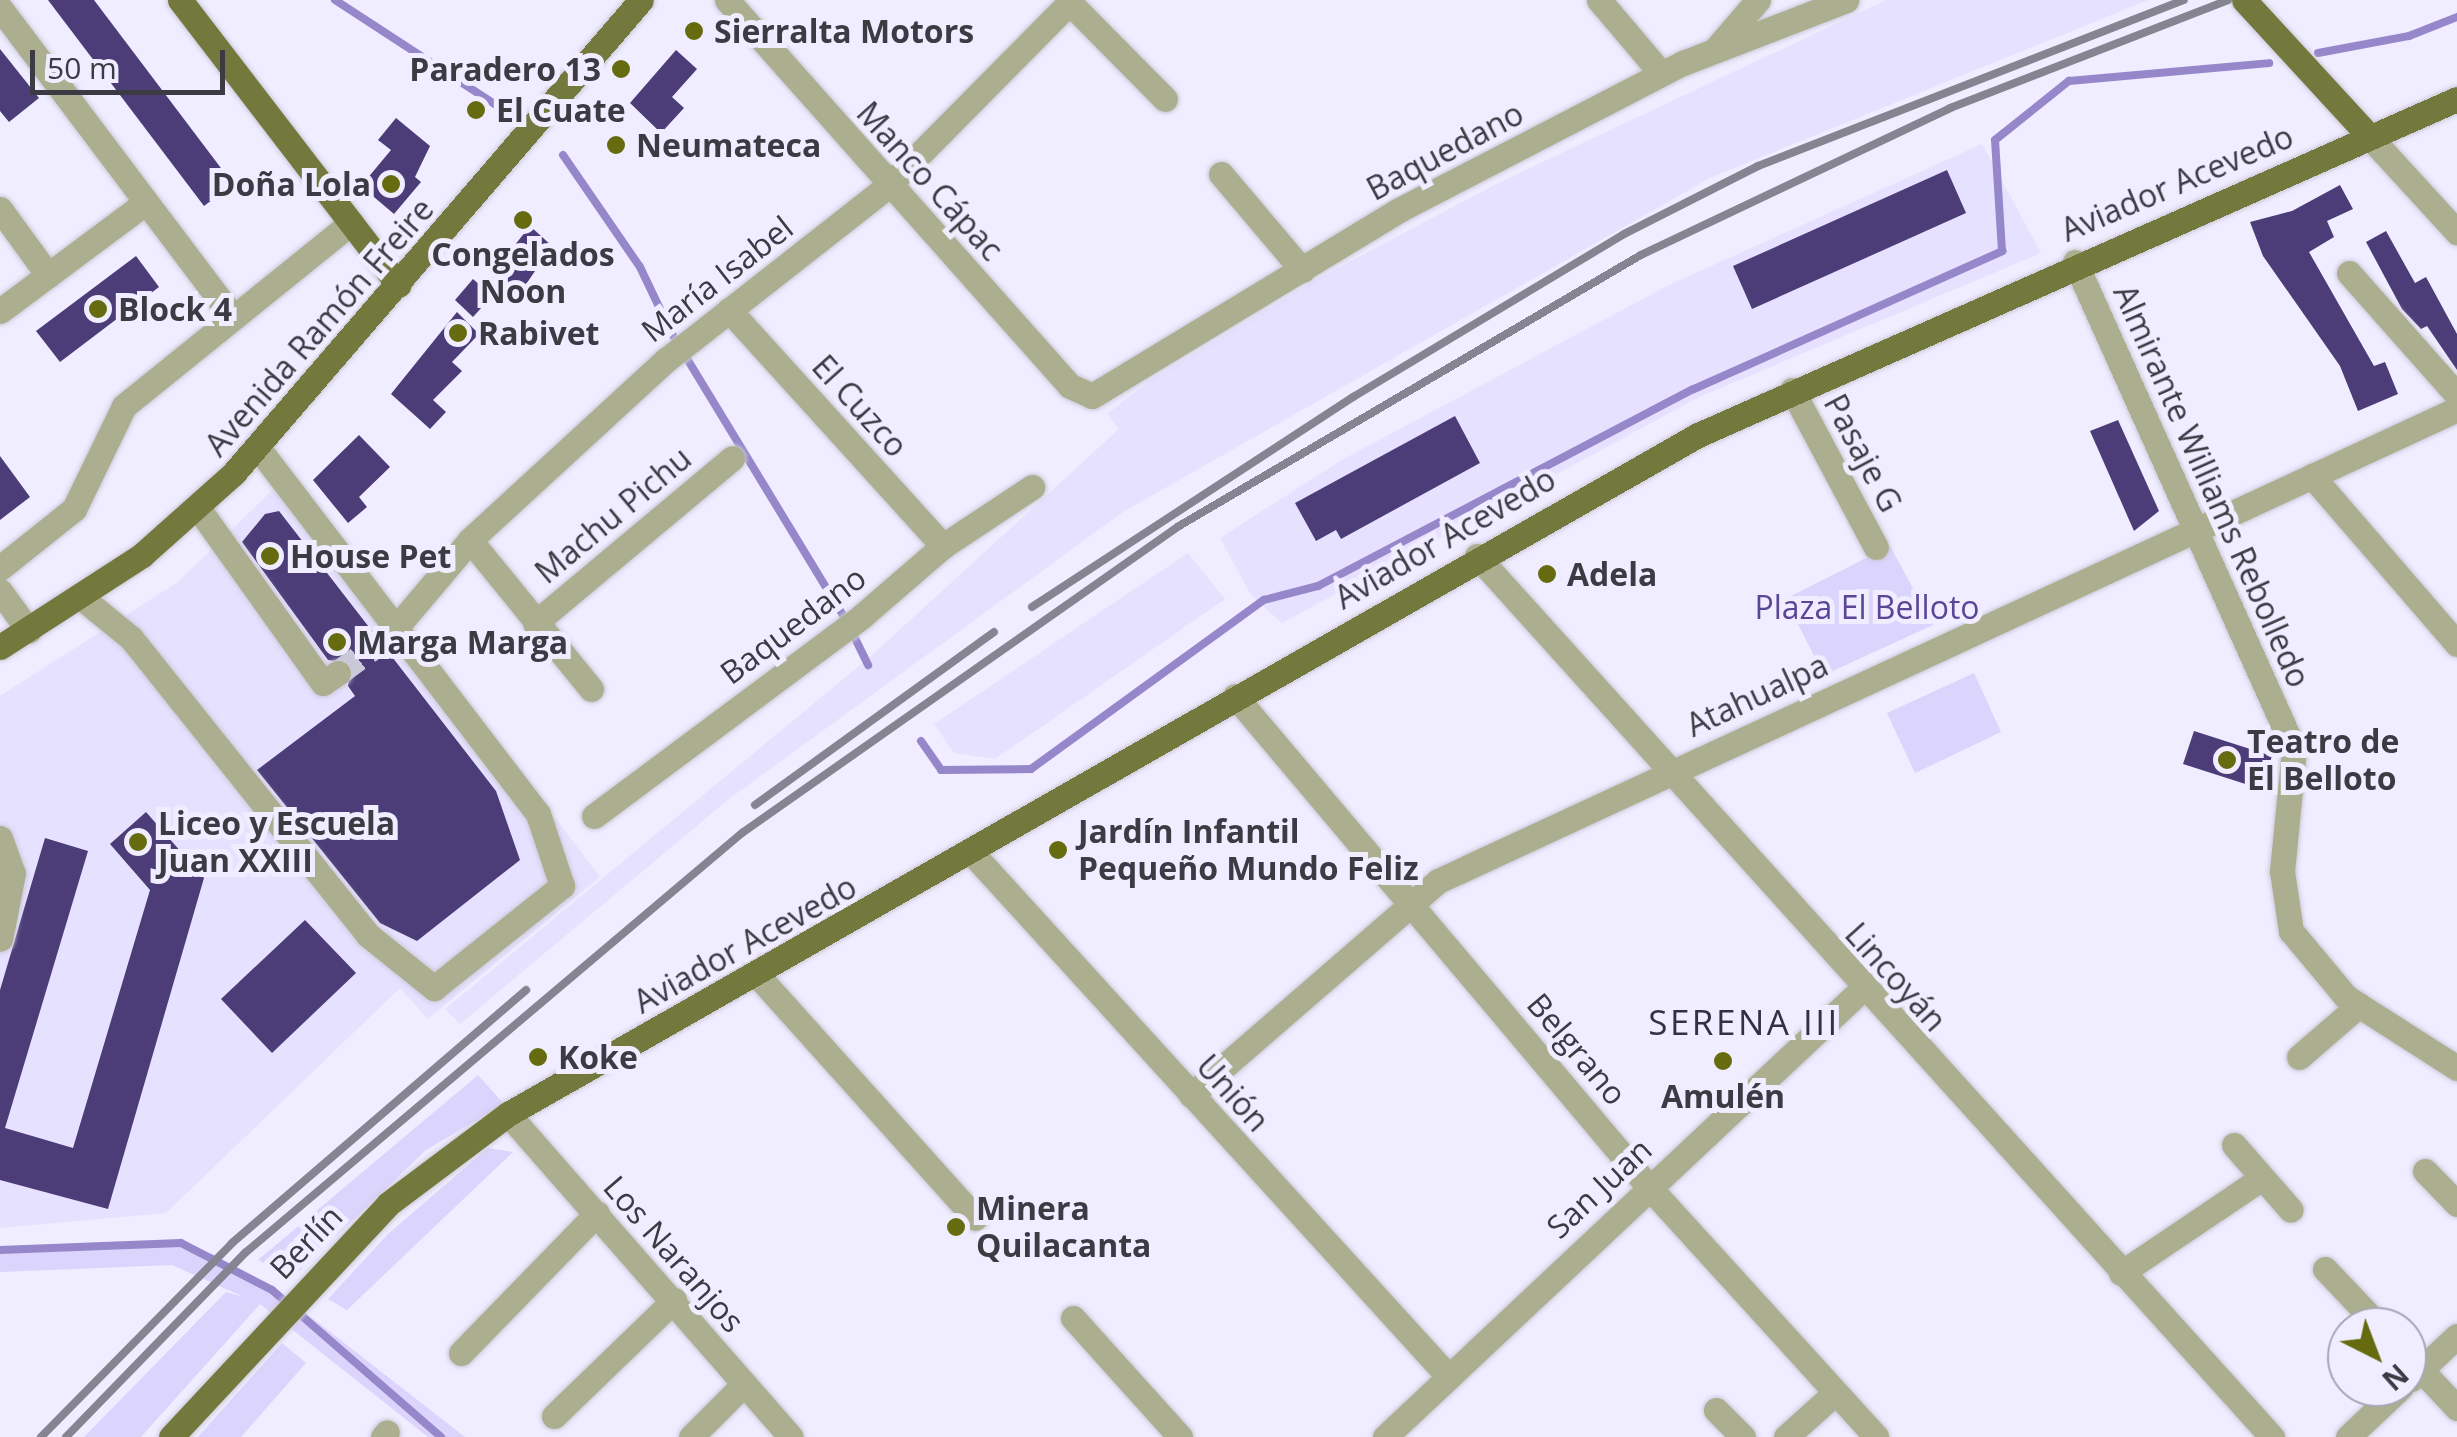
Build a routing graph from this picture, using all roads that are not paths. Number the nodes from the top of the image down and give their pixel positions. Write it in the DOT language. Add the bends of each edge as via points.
graph roads {
  1 [pos="180,0"];
  2 [pos="727,0"];
  3 [pos="1600,0"];
  4 [pos="1758,0"];
  5 [pos="1846,0"];
  6 [pos="2244,0"];
  7 [pos="1071,1"];
  8 [pos="634,3"];
  9 [pos="0,8"];
  10 [pos="1715,50"];
  11 [pos="1661,73"];
  12 [pos="1165,99"];
  13 [pos="2457,99"];
  14 [pos="2368,136"];
  15 [pos="1221,174"];
  16 [pos="888,185"];
  17 [pos="146,202"];
  18 [pos="0,209"];
  19 [pos="351,223"];
  20 [pos="2457,232"];
  21 [pos="2076,262"];
  22 [pos="1302,270"];
  23 [pos="2350,273"];
  24 [pos="48,275"];
  25 [pos="400,285"];
  26 [pos="729,310"];
  27 [pos="0,311"];
  28 [pos="231,315"];
  29 [pos="1792,390"];
  30 [pos="2457,395"];
  31 [pos="1092,396"];
  32 [pos="2457,408"];
  33 [pos="257,447"];
  34 [pos="732,458"];
  35 [pos="2312,476"];
  36 [pos="1032,486"];
  37 [pos="198,508"];
  38 [pos="2195,528"];
  39 [pos="470,540"];
  40 [pos="942,546"];
  41 [pos="1876,546"];
  42 [pos="1477,556"];
  43 [pos="0,568"];
  44 [pos="0,591"];
  45 [pos="82,598"];
  46 [pos="536,622"];
  47 [pos="398,626"];
  48 [pos="28,631"];
  49 [pos="2457,644"];
  50 [pos="0,647"];
  51 [pos="338,673"];
  52 [pos="590,689"];
  53 [pos="1235,696"];
  54 [pos="1672,771"];
  55 [pos="594,816"];
  56 [pos="0,838"];
  57 [pos="972,853"];
  58 [pos="1412,900"];
  59 [pos="0,938"];
  60 [pos="758,976"];
  61 [pos="1862,990"];
  62 [pos="2360,1005"];
  63 [pos="2299,1057"];
  64 [pos="2457,1068"];
  65 [pos="1192,1095"];
  66 [pos="508,1114"];
  67 [pos="2234,1145"];
  68 [pos="2425,1171"];
  69 [pos="2262,1178"];
  70 [pos="1648,1186"];
  71 [pos="2457,1204"];
  72 [pos="2291,1210"];
  73 [pos="597,1214"];
  74 [pos="975,1218"];
  75 [pos="2325,1269"];
  76 [pos="2122,1273"];
  77 [pos="674,1300"];
  78 [pos="2361,1307"];
  79 [pos="1073,1318"];
  80 [pos="2457,1336"];
  81 [pos="462,1353"];
  82 [pos="2427,1360"];
  83 [pos="1448,1376"];
  84 [pos="744,1384"];
  85 [pos="2427,1387"];
  86 [pos="1835,1393"];
  87 [pos="2377,1407"];
  88 [pos="2457,1408"];
  89 [pos="1716,1410"];
  90 [pos="554,1416"];
  91 [pos="1396,1433"];
  92 [pos="171,1437"];
  93 [pos="691,1437"];
  94 [pos="791,1437"];
  95 [pos="1180,1437"];
  96 [pos="1742,1437"];
  97 [pos="1786,1437"];
  98 [pos="1876,1437"];
  99 [pos="2272,1437"];
  100 [pos="2348,1437"];
  1 -- 19 [label="main road"];
  2 -- 16 [label="street, Manco Cápac"];
  3 -- 11 [label="street"];
  4 -- 10 [label="street"];
  5 -- 10 [label="street, Baquedano"];
  6 -- 14 [label="main road"];
  7 -- 12 [label="street"];
  7 -- 16 [label="street, María Isabel"];
  8 -- 25 [label="main road, Avenida Ramón Freire"];
  9 -- 17 [label="street"];
  10 -- 11 [label="street, Baquedano"];
  11 -- 22 [label="street, Baquedano" via="1398,210"];
  13 -- 14 [label="main road, Aviador Acevedo"];
  14 -- 20 [label="street"];
  14 -- 21 [label="main road, Aviador Acevedo"];
  15 -- 22 [label="street"];
  16 -- 26 [label="street, María Isabel"];
  16 -- 31 [label="street, Manco Cápac" via="1070,386"];
  17 -- 24 [label="street"];
  17 -- 28 [label="street"];
  18 -- 24 [label="street"];
  19 -- 25 [label="main road"];
  19 -- 28 [label="street"];
  21 -- 29 [label="main road, Aviador Acevedo"];
  21 -- 38 [label="street, Almirante Williams Rebolledo"];
  22 -- 31 [label="street, Baquedano"];
  23 -- 30 [label="street"];
  24 -- 27 [label="street"];
  25 -- 33 [label="main road, Avenida Ramón Freire"];
  26 -- 39 [label="street, María Isabel"];
  26 -- 40 [label="street, El Cuzco"];
  28 -- 43 [label="street" via="124,406 74,508"];
  29 -- 41 [label="street, Pasaje G"];
  29 -- 42 [label="main road, Aviador Acevedo"];
  32 -- 35 [label="street, Atahualpa"];
  33 -- 37 [label="main road, Avenida Ramón Freire"];
  33 -- 47 [label="street"];
  34 -- 46 [label="street, Machu Pichu"];
  35 -- 38 [label="street, Atahualpa"];
  35 -- 49 [label="street"];
  36 -- 40 [label="street, Baquedano"];
  37 -- 45 [label="main road, Avenida Ramón Freire"];
  37 -- 51 [label="street" via="323,684"];
  38 -- 54 [label="street, Atahualpa"];
  38 -- 62 [label="street, Almirante Williams Rebolledo" via="2294,749 2282,872 2292,931 2315,967"];
  39 -- 46 [label="street"];
  39 -- 47 [label="street, María Isabel"];
  40 -- 55 [label="street, Baquedano" via="862,616"];
  42 -- 53 [label="main road, Aviador Acevedo"];
  42 -- 54 [label="street, Lincoyán"];
  44 -- 48 [label="street"];
  45 -- 47 [label="street" via="131,638 368,935 434,988 562,886 538,814"];
  45 -- 48 [label="main road, Avenida Ramón Freire"];
  46 -- 52 [label="street"];
  48 -- 50 [label="main road, Avenida Ramón Freire"];
  53 -- 57 [label="main road, Aviador Acevedo"];
  53 -- 58 [label="street, Belgrano"];
  54 -- 58 [label="street, Atahualpa"];
  54 -- 61 [label="street, Lincoyán"];
  56 -- 59 [label="street" via="13,873"];
  57 -- 60 [label="main road, Aviador Acevedo"];
  57 -- 65 [label="street, Unión"];
  58 -- 65 [label="street, Atahualpa"];
  58 -- 70 [label="street, Belgrano"];
  60 -- 66 [label="main road, Aviador Acevedo"];
  60 -- 74 [label="street"];
  61 -- 70 [label="street, San Juan"];
  61 -- 76 [label="street, Lincoyán"];
  62 -- 63 [label="street"];
  62 -- 64 [label="street, Almirante Williams Rebolledo"];
  65 -- 83 [label="street, Unión"];
  66 -- 73 [label="street, Los Naranjos"];
  66 -- 92 [label="main road, Berlín" via="388,1204"];
  67 -- 69 [label="street"];
  68 -- 71 [label="street"];
  69 -- 72 [label="street"];
  69 -- 76 [label="street"];
  70 -- 83 [label="street, San Juan"];
  70 -- 86 [label="street, Belgrano"];
  73 -- 77 [label="street, Los Naranjos"];
  73 -- 81 [label="street"];
  75 -- 78 [label="street"];
  76 -- 99 [label="street, Lincoyán"];
  77 -- 84 [label="street, Los Naranjos"];
  77 -- 90 [label="street"];
  79 -- 95 [label="street"];
  80 -- 82 [label="street"];
  83 -- 91 [label="street, San Juan"];
  84 -- 93 [label="street"];
  84 -- 94 [label="street, Los Naranjos"];
  85 -- 88 [label="street"];
  86 -- 97 [label="street"];
  86 -- 98 [label="street, Belgrano"];
  87 -- 100 [label="street"];
  89 -- 96 [label="street"];
}
